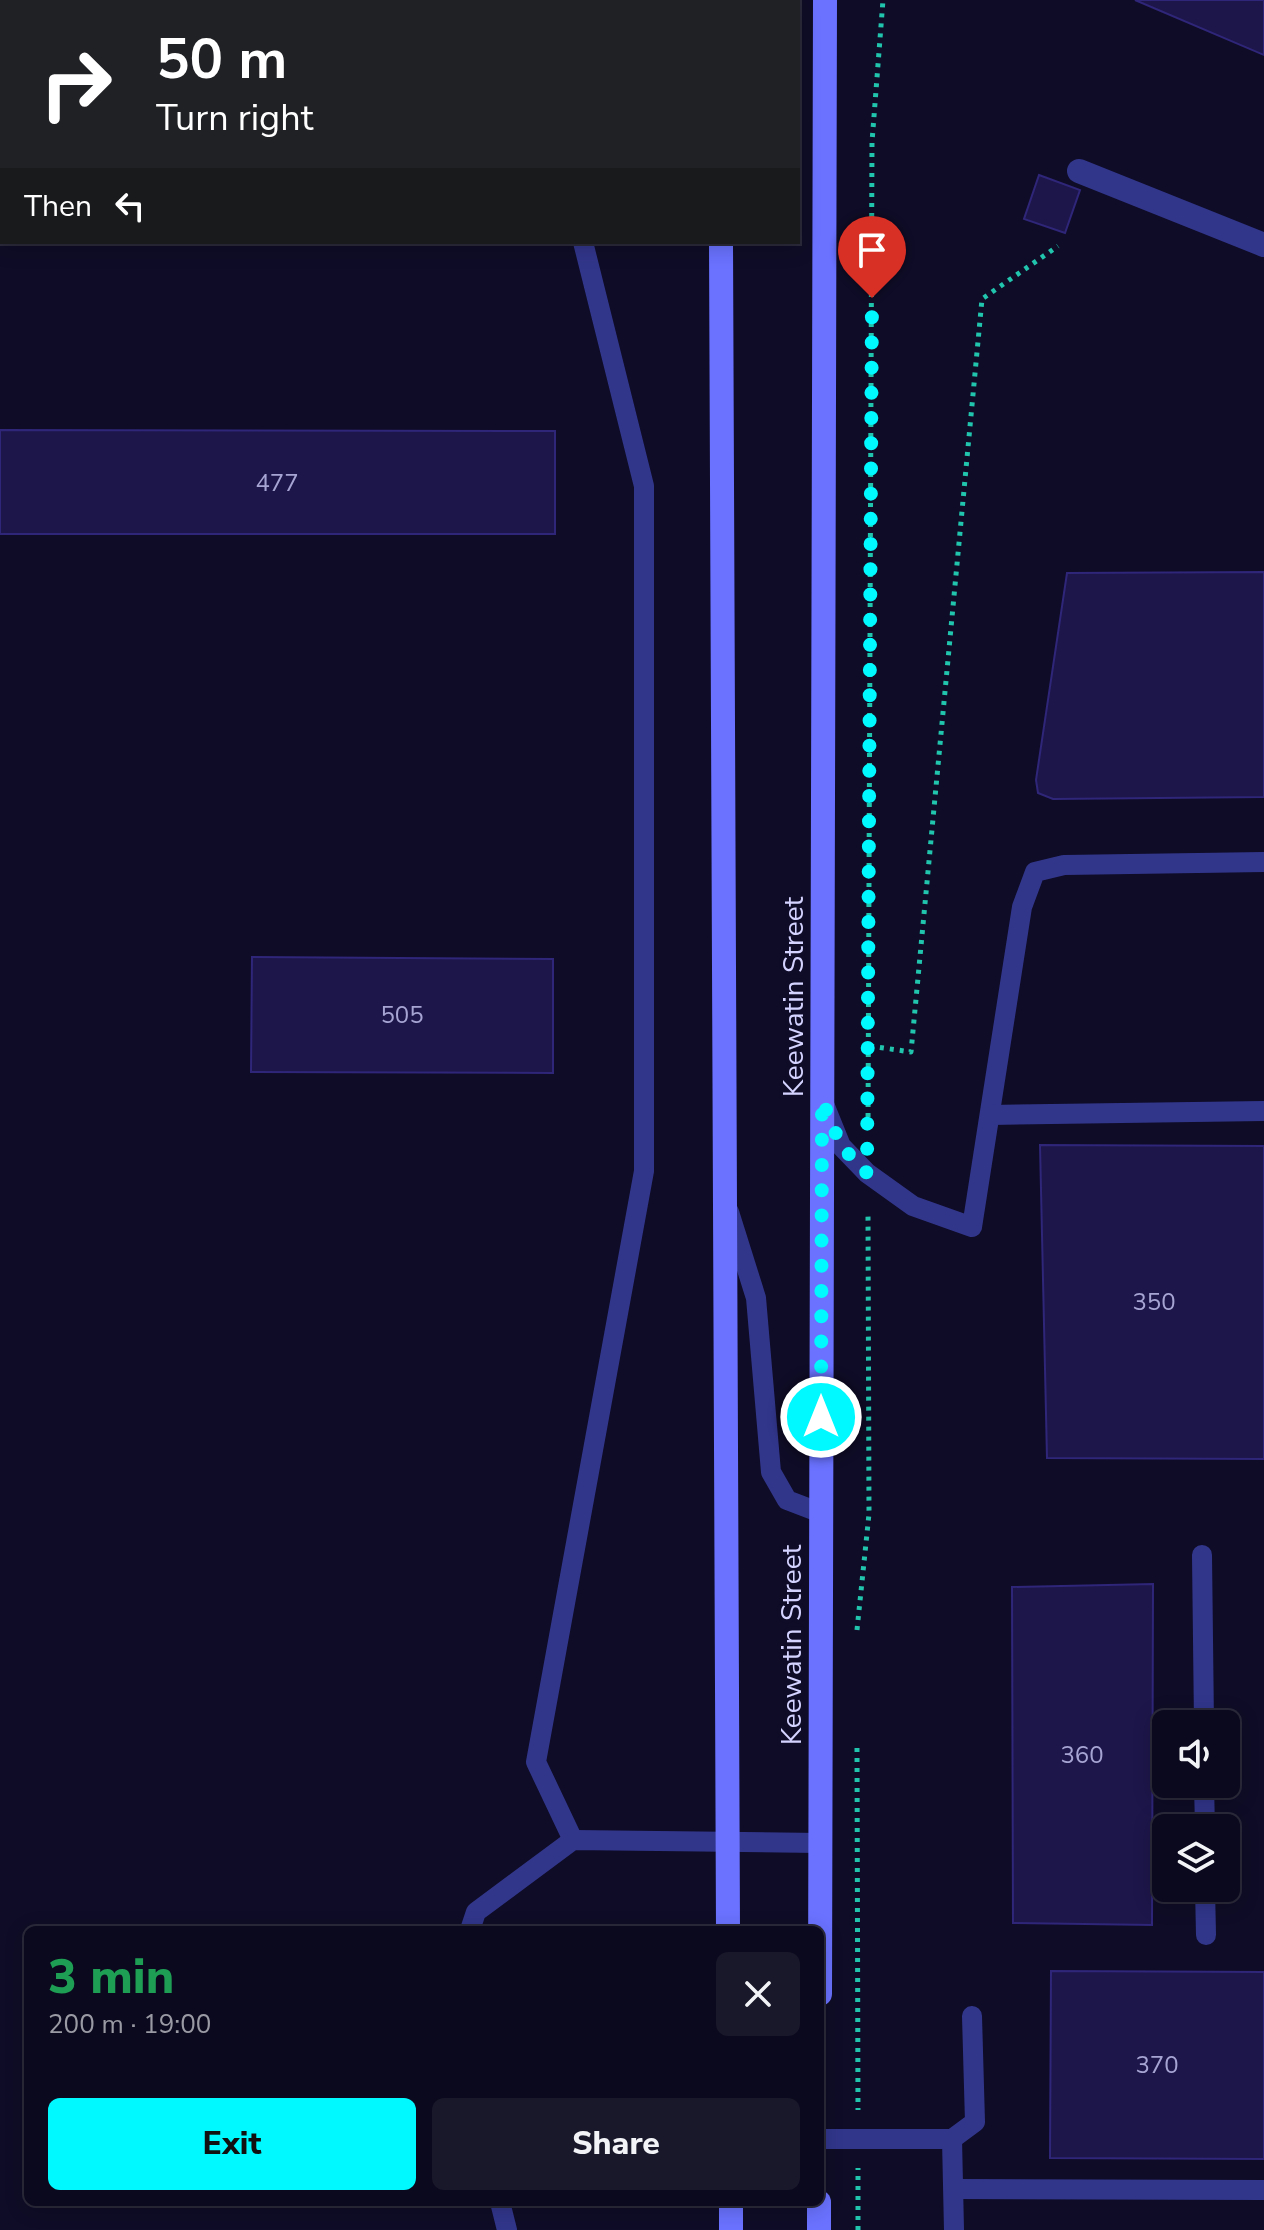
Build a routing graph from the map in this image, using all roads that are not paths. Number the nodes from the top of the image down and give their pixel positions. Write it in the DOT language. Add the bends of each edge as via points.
graph roads {
  1 [pos="825,0"];
  2 [pos="1079,171"];
  3 [pos="584,244"];
  4 [pos="721,244"];
  5 [pos="1264,245"];
  6 [pos="1264,862"];
  7 [pos="822,1100"];
  8 [pos="1264,1111"];
  9 [pos="990,1115"];
  10 [pos="724,1196"];
  11 [pos="821,1513"];
  12 [pos="1202,1555"];
  13 [pos="1204,1710"];
  14 [pos="573,1840"];
  15 [pos="727,1840"];
  16 [pos="820,1843"];
  17 [pos="1205,1902"];
  18 [pos="471,1926"];
  19 [pos="728,1926"];
  20 [pos="820,1926"];
  21 [pos="1206,1935"];
  22 [pos="972,2016"];
  23 [pos="824,2139"];
  24 [pos="952,2139"];
  25 [pos="955,2189"];
  26 [pos="1264,2190"];
  27 [pos="501,2206"];
  28 [pos="731,2206"];
  29 [pos="819,2206"];
  30 [pos="507,2230"];
  31 [pos="731,2230"];
  32 [pos="819,2230"];
  33 [pos="954,2230"];
  1 -- 7 [label="main road, Keewatin Street"];
  2 -- 5 [label="street"];
  3 -- 14 [label="lane" via="644,486 644,1171 536,1762"];
  4 -- 10 [label="main road"];
  6 -- 9 [label="lane" via="1064,865 1035,872 1022,907"];
  7 -- 9 [label="lane" via="841,1146 867,1173 913,1206 972,1227"];
  7 -- 11 [label="main road, Keewatin Street"];
  8 -- 9 [label="lane"];
  10 -- 11 [label="lane" via="756,1298 771,1472 787,1500"];
  10 -- 15 [label="main road"];
  11 -- 16 [label="main road, Keewatin Street"];
  12 -- 13 [label="lane"];
  14 -- 15 [label="lane"];
  14 -- 18 [label="lane" via="476,1912"];
  15 -- 16 [label="lane"];
  15 -- 19 [label="main road"];
  16 -- 20 [label="main road, Keewatin Street"];
  17 -- 21 [label="lane"];
  22 -- 24 [label="lane" via="975,2122"];
  23 -- 24 [label="lane"];
  24 -- 25 [label="lane"];
  25 -- 26 [label="lane"];
  25 -- 33 [label="lane"];
  27 -- 30 [label="lane"];
  28 -- 31 [label="main road"];
  29 -- 32 [label="main road"];
}
